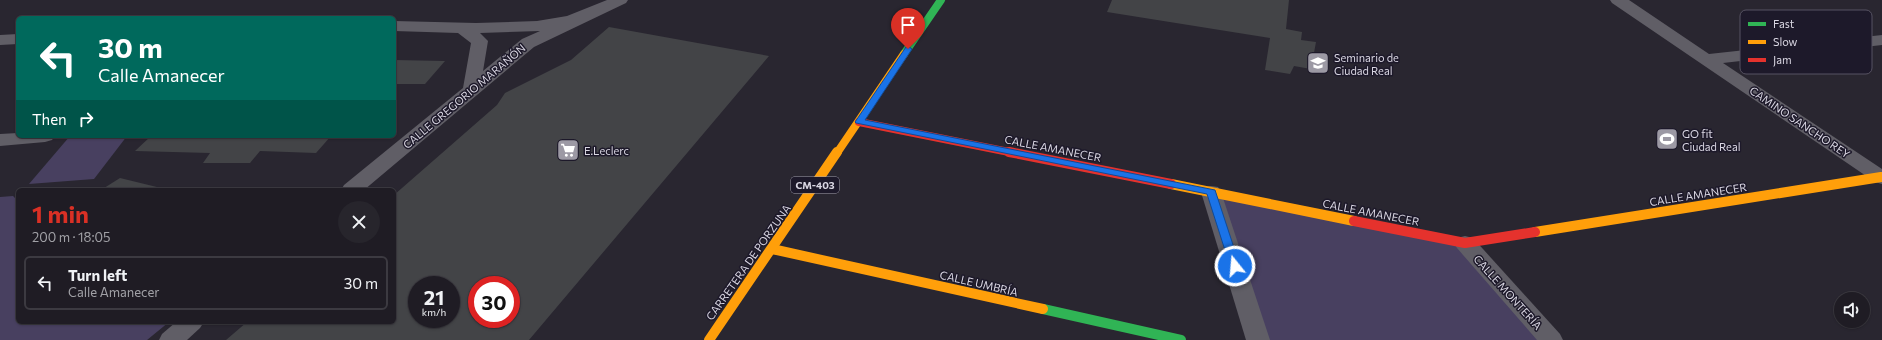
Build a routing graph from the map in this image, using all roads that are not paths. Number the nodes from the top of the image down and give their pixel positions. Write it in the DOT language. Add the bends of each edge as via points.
graph roads {
  1 [pos="620,0"];
  2 [pos="941,0"];
  3 [pos="1618,0"];
  4 [pos="586,15"];
  5 [pos="396,26"];
  6 [pos="461,27"];
  7 [pos="16,39"];
  8 [pos="0,40"];
  9 [pos="1882,40"];
  10 [pos="1872,41"];
  11 [pos="1740,56"];
  12 [pos="1708,60"];
  13 [pos="471,91"];
  14 [pos="859,122"];
  15 [pos="22,138"];
  16 [pos="0,140"];
  17 [pos="1882,178"];
  18 [pos="353,188"];
  19 [pos="1211,192"];
  20 [pos="1465,243"];
  21 [pos="772,249"];
  22 [pos="190,324"];
  23 [pos="171,340"];
  24 [pos="709,340"];
  25 [pos="1181,340"];
  26 [pos="1258,340"];
  27 [pos="1551,340"];
  1 -- 4 [label="street"];
  2 -- 14 [label="street, CARRETERA DE PORZUNA / CM-403"];
  3 -- 12 [label="street, CAMINO SANCHO REY"];
  4 -- 6 [label="street" via="558,24 514,28"];
  4 -- 13 [label="street, CALLE GREGORIO MARAÑÓN" via="528,44"];
  5 -- 6 [label="street"];
  6 -- 13 [label="street" via="480,41"];
  7 -- 8 [label="street"];
  9 -- 10 [label="street"];
  11 -- 12 [label="street"];
  12 -- 17 [label="street, CAMINO SANCHO REY"];
  13 -- 18 [label="street, CALLE GREGORIO MARAÑÓN"];
  14 -- 19 [label="street, CALLE AMANECER"];
  14 -- 21 [label="street, CARRETERA DE PORZUNA / CM-403"];
  15 -- 16 [label="street"];
  17 -- 20 [label="street, CALLE AMANECER"];
  19 -- 20 [label="street, CALLE AMANECER"];
  19 -- 26 [label="street"];
  20 -- 27 [label="street, CALLE MONTERÍA"];
  21 -- 24 [label="street, CARRETERA DE PORZUNA / CM-403"];
  21 -- 25 [label="street, CALLE UMBRÍA"];
  22 -- 23 [label="street"];
}
